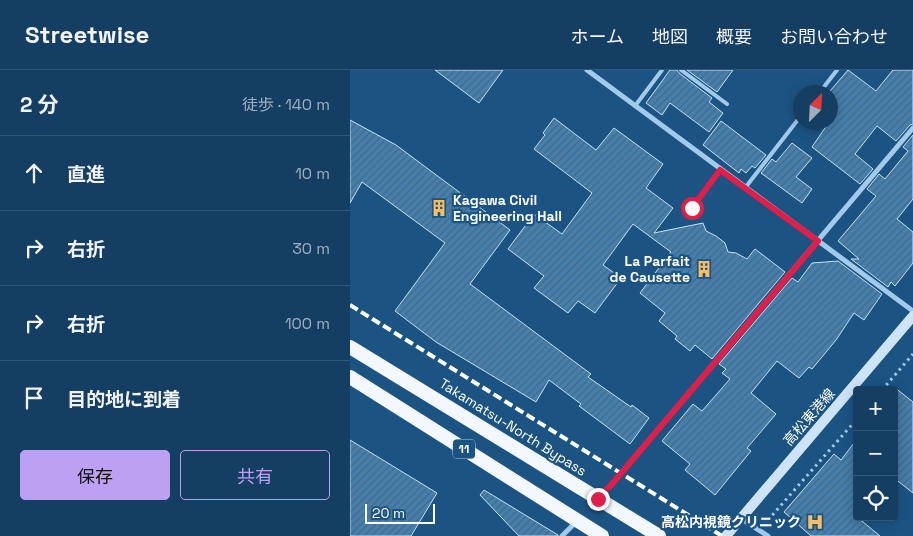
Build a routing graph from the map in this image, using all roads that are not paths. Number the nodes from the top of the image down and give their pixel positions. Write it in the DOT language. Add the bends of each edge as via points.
graph roads {
  1 [pos="587,70"];
  2 [pos="662,70"];
  3 [pos="681,70"];
  4 [pos="837,70"];
  5 [pos="825,85"];
  6 [pos="727,104"];
  7 [pos="635,107"];
  8 [pos="793,126"];
  9 [pos="913,128"];
  10 [pos="745,188"];
  11 [pos="818,241"];
  12 [pos="913,311"];
  13 [pos="913,316"];
  14 [pos="350,347"];
  15 [pos="350,378"];
  16 [pos="598,499"];
  17 [pos="740,518"];
  18 [pos="578,520"];
  19 [pos="562,536"];
  20 [pos="602,536"];
  21 [pos="659,536"];
  22 [pos="726,536"];
  23 [pos="768,536"];
  1 -- 7 [label="street"];
  2 -- 7 [label="lane"];
  3 -- 6 [label="lane"];
  4 -- 5 [label="lane"];
  7 -- 10 [label="street"];
  8 -- 10 [label="lane"];
  9 -- 11 [label="street"];
  10 -- 11 [label="street"];
  11 -- 12 [label="street"];
  11 -- 16 [label="street"];
  13 -- 17 [label="main road, 高松東港線"];
  14 -- 16 [label="highway, Takamatsu-North Bypass / 11"];
  15 -- 18 [label="highway, 11"];
  16 -- 21 [label="highway, Takamatsu-North Bypass / 11"];
  17 -- 22 [label="main road, 高松東港線"];
  17 -- 23 [label="street"];
  18 -- 19 [label="street"];
  18 -- 20 [label="highway, 11"];
}
